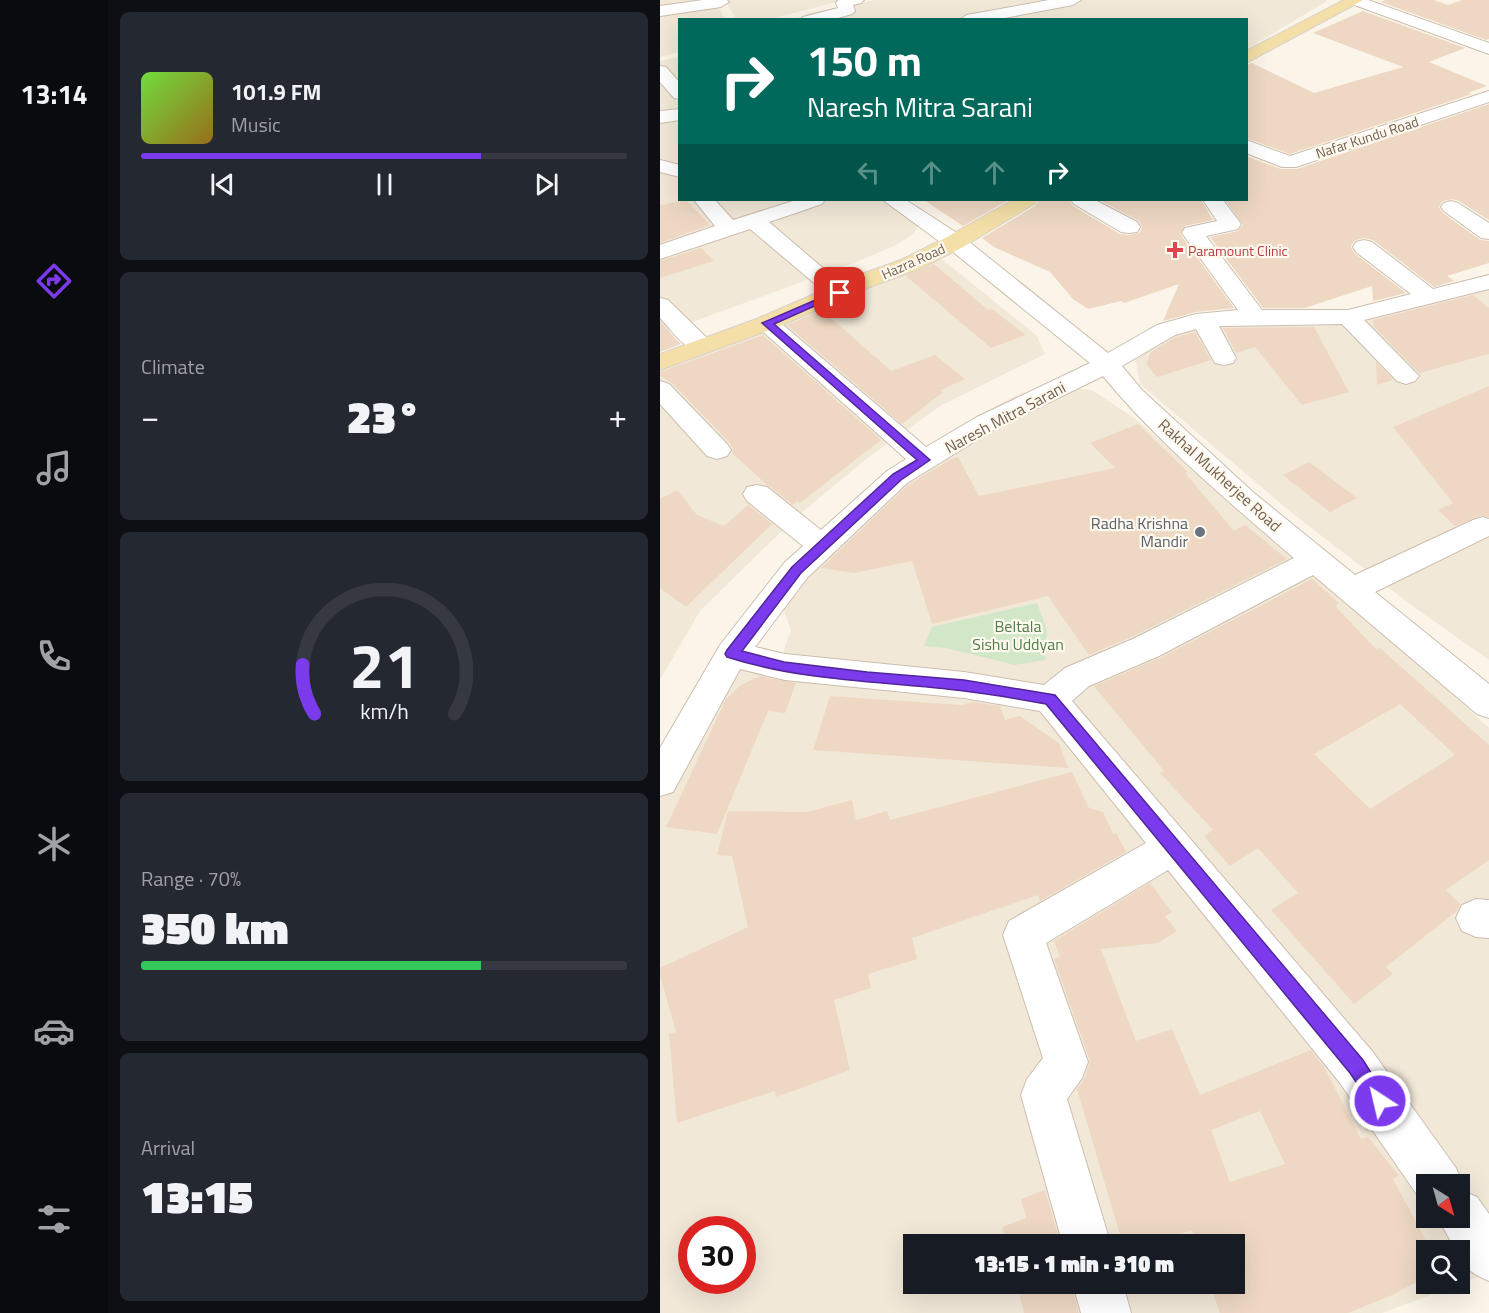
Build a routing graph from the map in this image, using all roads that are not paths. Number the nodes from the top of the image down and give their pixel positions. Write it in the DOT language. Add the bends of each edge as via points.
graph roads {
  1 [pos="1072,0"];
  2 [pos="1354,0"];
  3 [pos="721,1"];
  4 [pos="852,6"];
  5 [pos="660,11"];
  6 [pos="1022,15"];
  7 [pos="729,18"];
  8 [pos="815,18"];
  9 [pos="989,18"];
  10 [pos="1489,50"];
  11 [pos="1248,57"];
  12 [pos="663,63"];
  13 [pos="678,90"];
  14 [pos="1489,96"];
  15 [pos="678,114"];
  16 [pos="660,117"];
  17 [pos="1248,147"];
  18 [pos="660,166"];
  19 [pos="678,170"];
  20 [pos="705,201"];
  21 [pos="812,201"];
  22 [pos="894,201"];
  23 [pos="1025,201"];
  24 [pos="1083,201"];
  25 [pos="1214,201"];
  26 [pos="1451,207"];
  27 [pos="754,221"];
  28 [pos="1129,227"];
  29 [pos="730,230"];
  30 [pos="1489,233"];
  31 [pos="955,242"];
  32 [pos="1364,247"];
  33 [pos="660,252"];
  34 [pos="1486,286"];
  35 [pos="840,293"];
  36 [pos="1429,297"];
  37 [pos="660,305"];
  38 [pos="1254,316"];
  39 [pos="1348,317"];
  40 [pos="1204,321"];
  41 [pos="767,323"];
  42 [pos="701,346"];
  43 [pos="1224,358"];
  44 [pos="660,362"];
  45 [pos="1107,364"];
  46 [pos="1406,376"];
  47 [pos="660,389"];
  48 [pos="717,450"];
  49 [pos="924,460"];
  50 [pos="757,494"];
  51 [pos="1483,527"];
  52 [pos="822,546"];
  53 [pos="1316,560"];
  54 [pos="1350,590"];
  55 [pos="732,654"];
  56 [pos="1050,699"];
  57 [pos="1489,704"];
  58 [pos="660,781"];
  59 [pos="1173,846"];
  60 [pos="1431,1174"];
  61 [pos="1470,1228"];
  62 [pos="1084,1234"];
  63 [pos="1489,1256"];
  64 [pos="1101,1294"];
  65 [pos="1106,1313"];
  1 -- 6 [label="street"];
  2 -- 10 [label="street"];
  2 -- 11 [label="main road"];
  3 -- 5 [label="street"];
  3 -- 7 [label="street"];
  4 -- 8 [label="street"];
  6 -- 9 [label="street"];
  12 -- 13 [label="street"];
  14 -- 17 [label="street, Nafar Kundu Road" via="1289,163"];
  15 -- 16 [label="street"];
  18 -- 19 [label="street"];
  20 -- 29 [label="street"];
  21 -- 27 [label="street"];
  22 -- 31 [label="street, Rakhal Mukherjee Road"];
  23 -- 31 [label="main road, Hazra Road"];
  24 -- 28 [label="street"];
  25 -- 38 [label="street" via="1230,224 1193,233"];
  26 -- 30 [label="street"];
  27 -- 29 [label="street"];
  27 -- 35 [label="street"];
  29 -- 33 [label="street"];
  31 -- 35 [label="main road, Hazra Road"];
  31 -- 45 [label="street, Rakhal Mukherjee Road"];
  32 -- 36 [label="street"];
  34 -- 36 [label="street, Naresh Mitra Sarani"];
  35 -- 41 [label="main road, Hazra Road"];
  36 -- 39 [label="street, Naresh Mitra Sarani"];
  37 -- 42 [label="street"];
  38 -- 39 [label="street, Naresh Mitra Sarani"];
  38 -- 40 [label="street, Naresh Mitra Sarani"];
  39 -- 46 [label="street"];
  40 -- 43 [label="street"];
  40 -- 45 [label="street, Naresh Mitra Sarani" via="1166,330"];
  41 -- 42 [label="main road, Hazra Road"];
  41 -- 49 [label="street"];
  42 -- 44 [label="main road, Hazra Road"];
  45 -- 49 [label="street, Naresh Mitra Sarani" via="986,423"];
  45 -- 53 [label="street, Rakhal Mukherjee Road" via="1133,396 1244,500"];
  47 -- 48 [label="street"];
  49 -- 52 [label="street, Naresh Mitra Sarani" via="897,477"];
  50 -- 52 [label="street"];
  51 -- 54 [label="street"];
  52 -- 55 [label="street, Naresh Mitra Sarani" via="796,570"];
  53 -- 54 [label="street, Rakhal Mukherjee Road"];
  53 -- 56 [label="street" via="1147,647 1077,677"];
  54 -- 57 [label="street, Rakhal Mukherjee Road"];
  55 -- 56 [label="street" via="784,667 964,685"];
  55 -- 58 [label="street, Naresh Mitra Sarani"];
  56 -- 59 [label="street"];
  59 -- 60 [label="street" via="1356,1067"];
  59 -- 62 [label="street" via="1023,935 1066,1062 1043,1095"];
  61 -- 63 [label="street"];
  64 -- 65 [label="street"];
}
